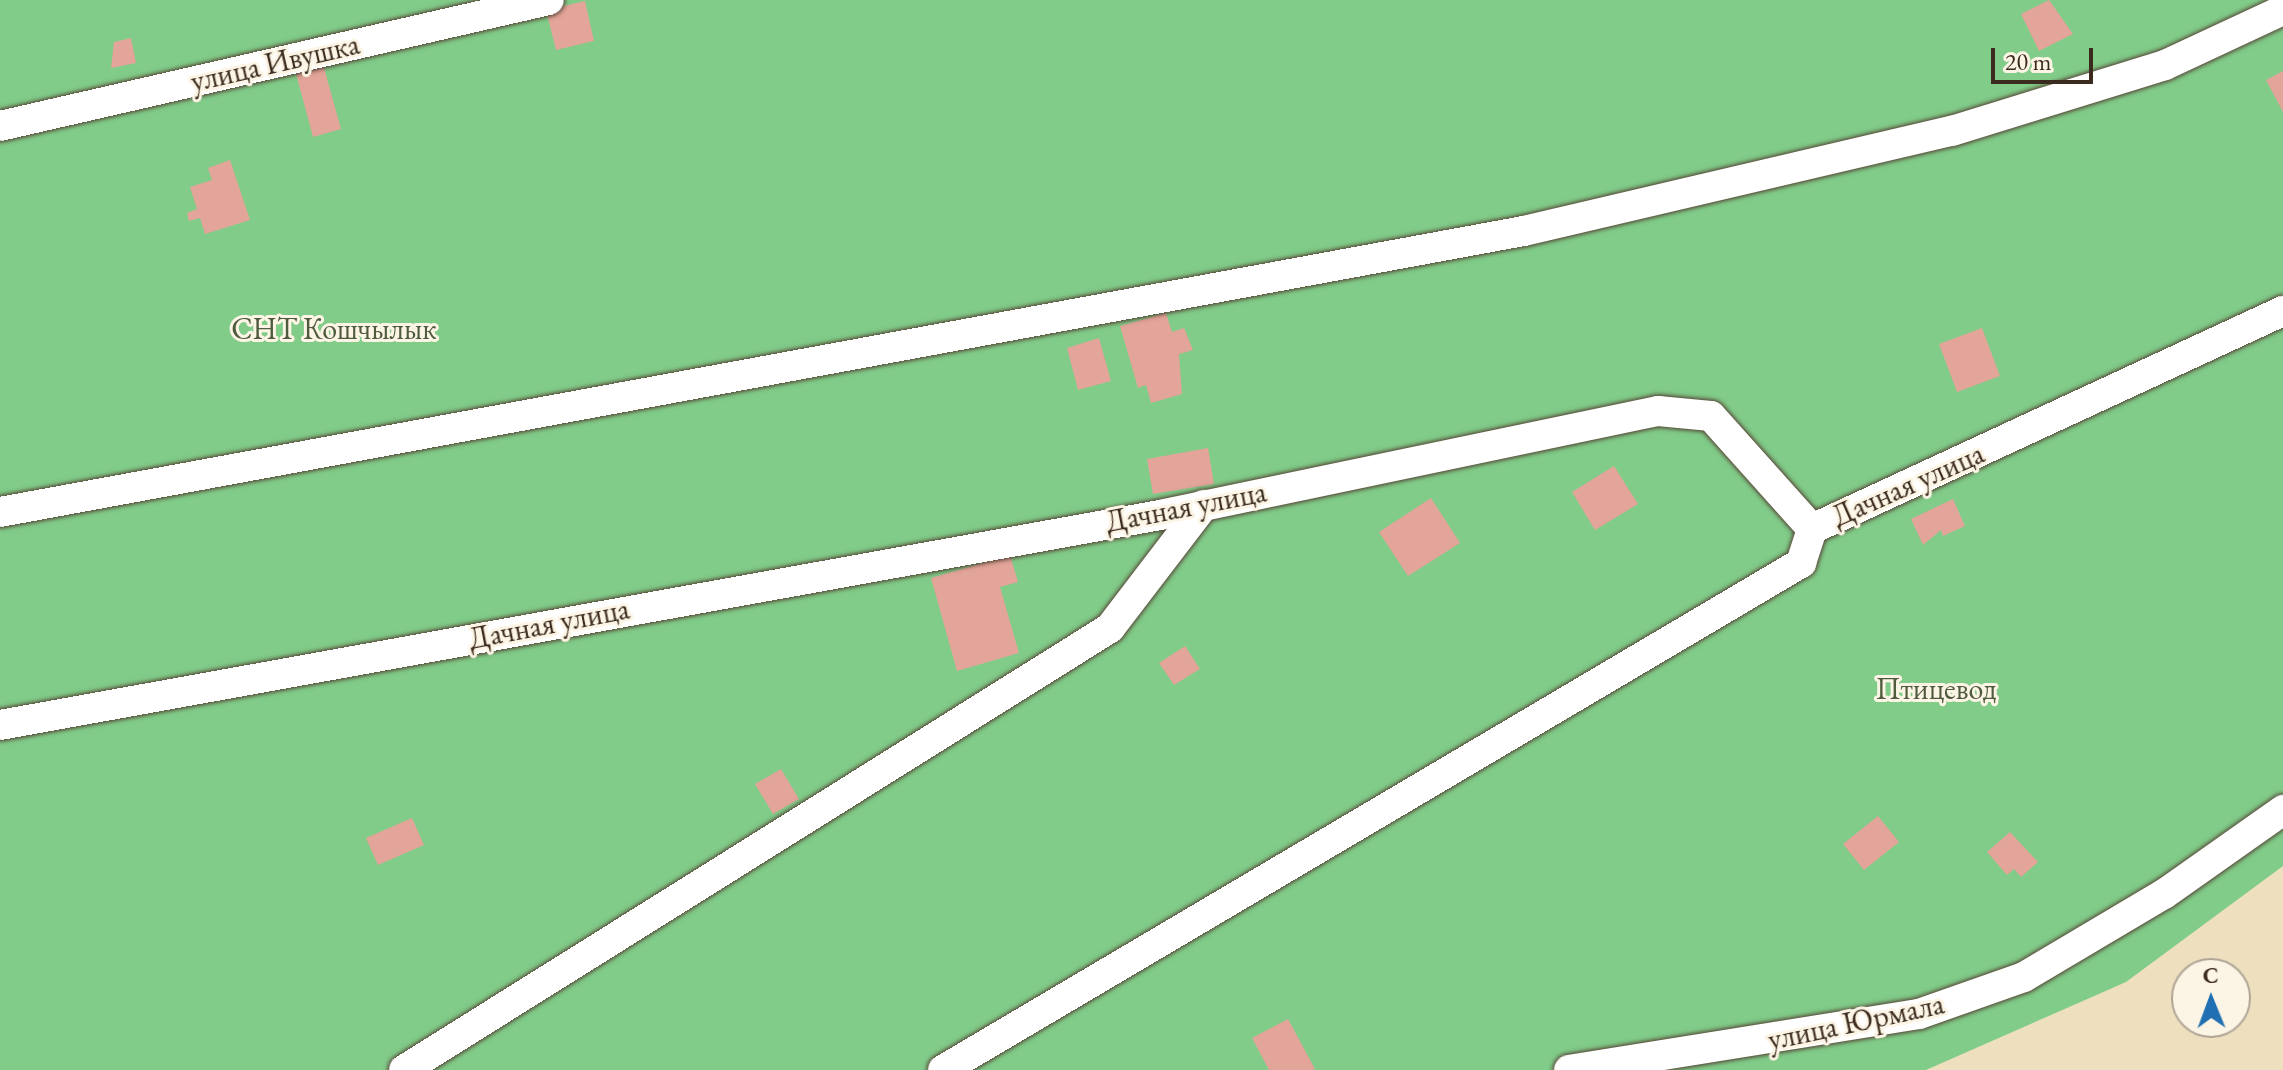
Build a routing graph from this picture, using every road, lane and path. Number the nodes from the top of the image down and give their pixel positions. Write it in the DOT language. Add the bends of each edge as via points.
graph roads {
  1 [pos="549,0"];
  2 [pos="2283,10"];
  3 [pos="0,126"];
  4 [pos="2283,311"];
  5 [pos="1204,505"];
  6 [pos="0,512"];
  7 [pos="1812,529"];
  8 [pos="0,725"];
  9 [pos="2283,810"];
  10 [pos="404,1070"];
  11 [pos="943,1070"];
  12 [pos="1569,1070"];
  1 -- 3 [label="street, улица Ивушка"];
  2 -- 6 [label="street" via="2165,65 1952,131 1524,231"];
  4 -- 7 [label="street, Дачная улица"];
  5 -- 7 [label="street, Дачная улица" via="1658,411 1711,416"];
  5 -- 8 [label="street, Дачная улица"];
  5 -- 10 [label="street" via="1110,628"];
  7 -- 11 [label="street" via="1801,563"];
  9 -- 12 [label="street, улица Юрмала" via="2164,894 2024,977 1919,1014"];
}
